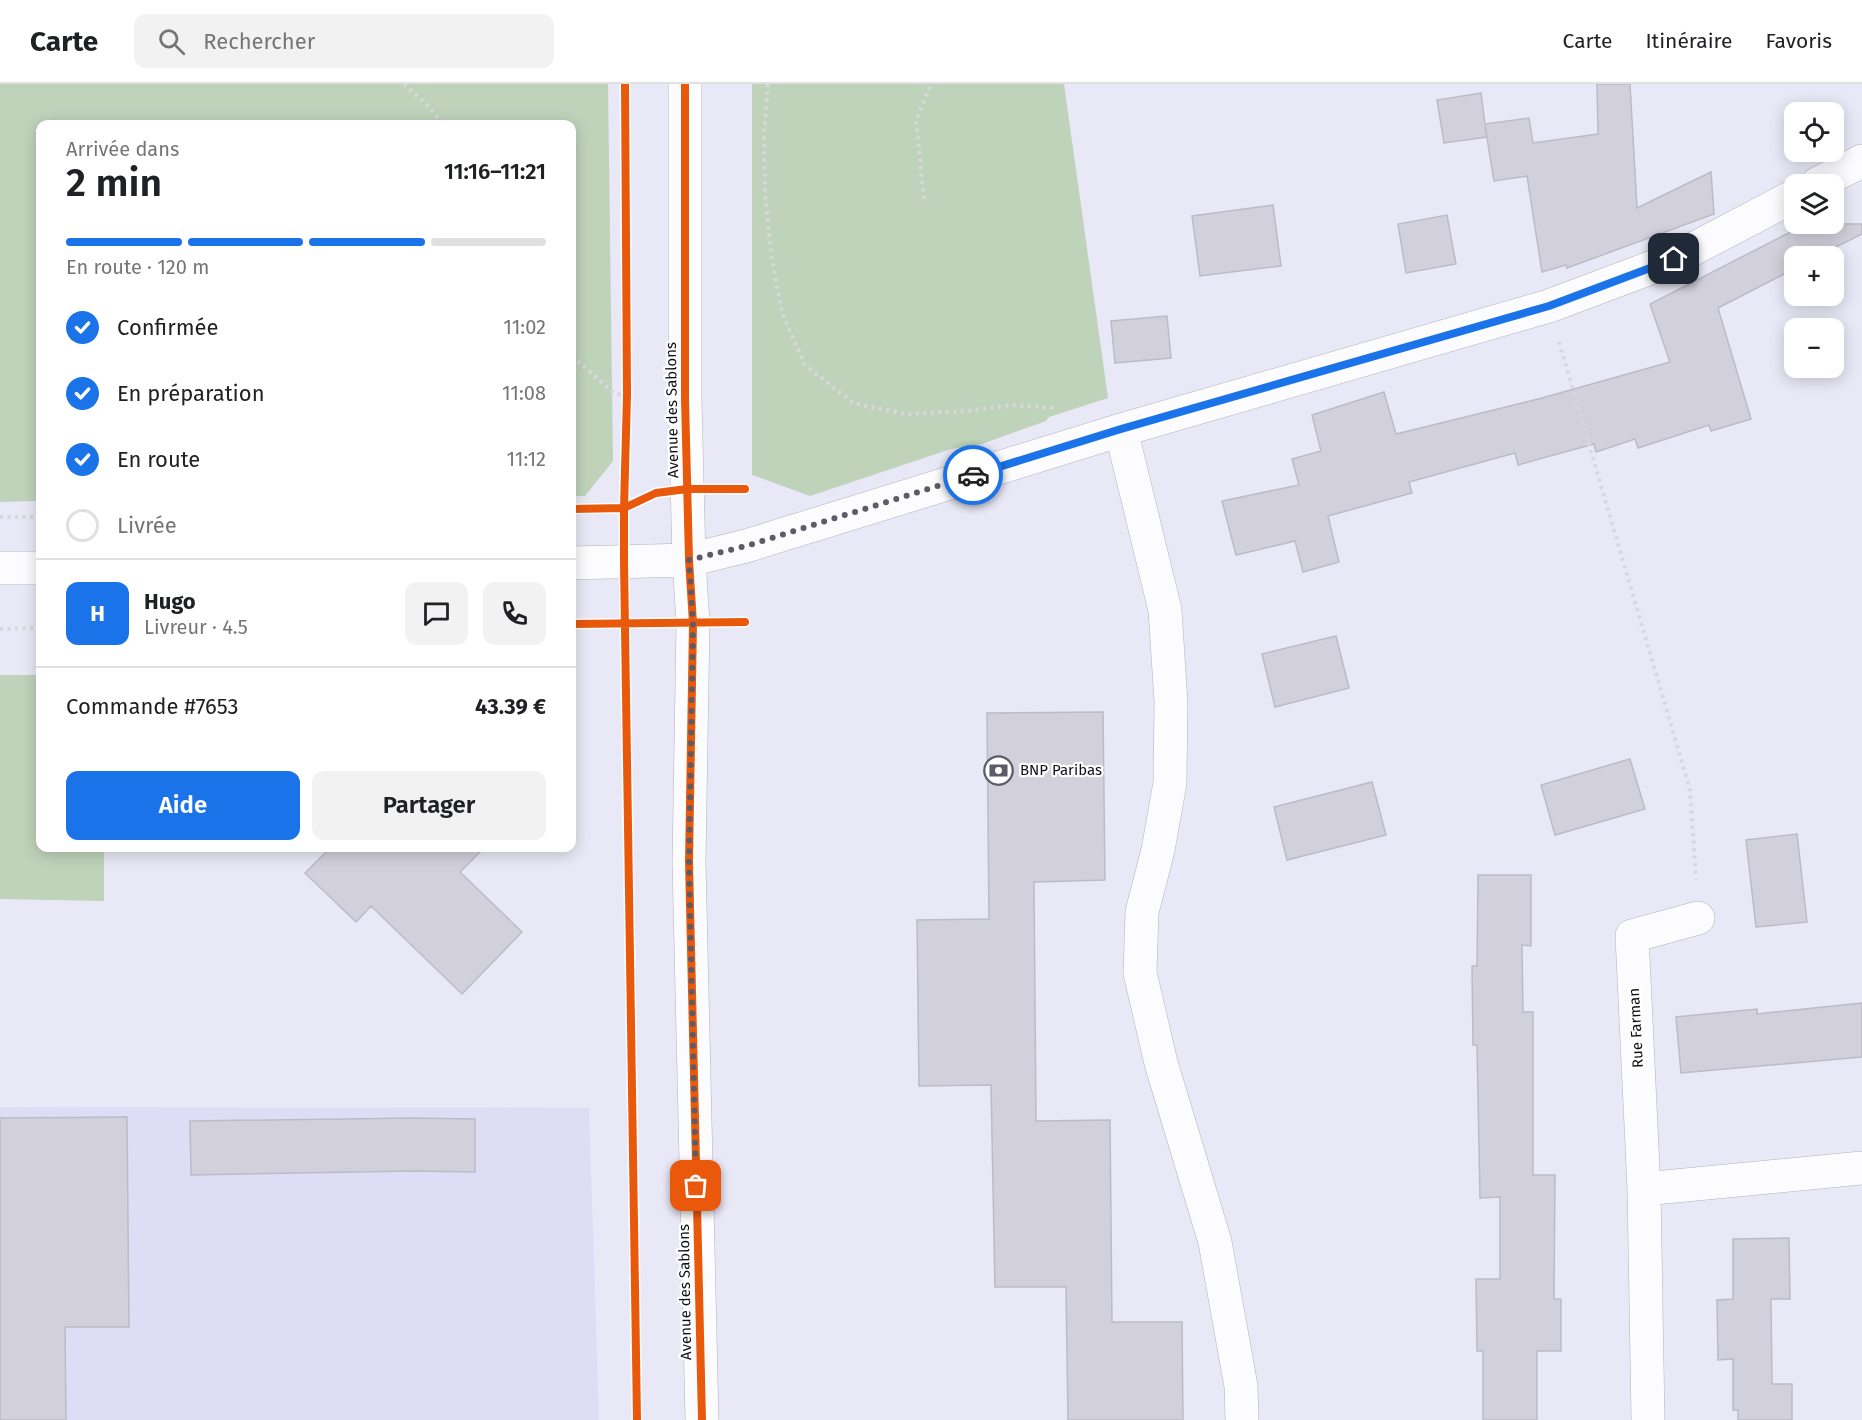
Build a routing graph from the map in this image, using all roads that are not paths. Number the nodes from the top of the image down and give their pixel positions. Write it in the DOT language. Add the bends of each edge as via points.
graph roads {
  1 [pos="685,84"];
  2 [pos="1862,161"];
  3 [pos="1837,174"];
  4 [pos="1784,201"];
  5 [pos="1121,429"];
  6 [pos="689,560"];
  7 [pos="576,563"];
  8 [pos="0,568"];
  9 [pos="36,568"];
  10 [pos="1698,918"];
  11 [pos="1862,1168"];
  12 [pos="1644,1189"];
  13 [pos="702,1420"];
  14 [pos="1242,1420"];
  15 [pos="1648,1420"];
  1 -- 6 [label="street, Avenue des Sablons"];
  2 -- 3 [label="street"];
  4 -- 5 [label="street" via="1674,259 1549,306"];
  5 -- 6 [label="street" via="746,546"];
  5 -- 14 [label="street" via="1165,610 1171,702 1170,783 1142,912 1140,973 1161,1063 1215,1242 1241,1386"];
  6 -- 7 [label="street"];
  6 -- 13 [label="street, Avenue des Sablons" via="693,623 689,862"];
  8 -- 9 [label="street"];
  10 -- 12 [label="street, Rue Farman" via="1632,936"];
  11 -- 12 [label="street"];
  12 -- 15 [label="street, Rue Farman"];
}
